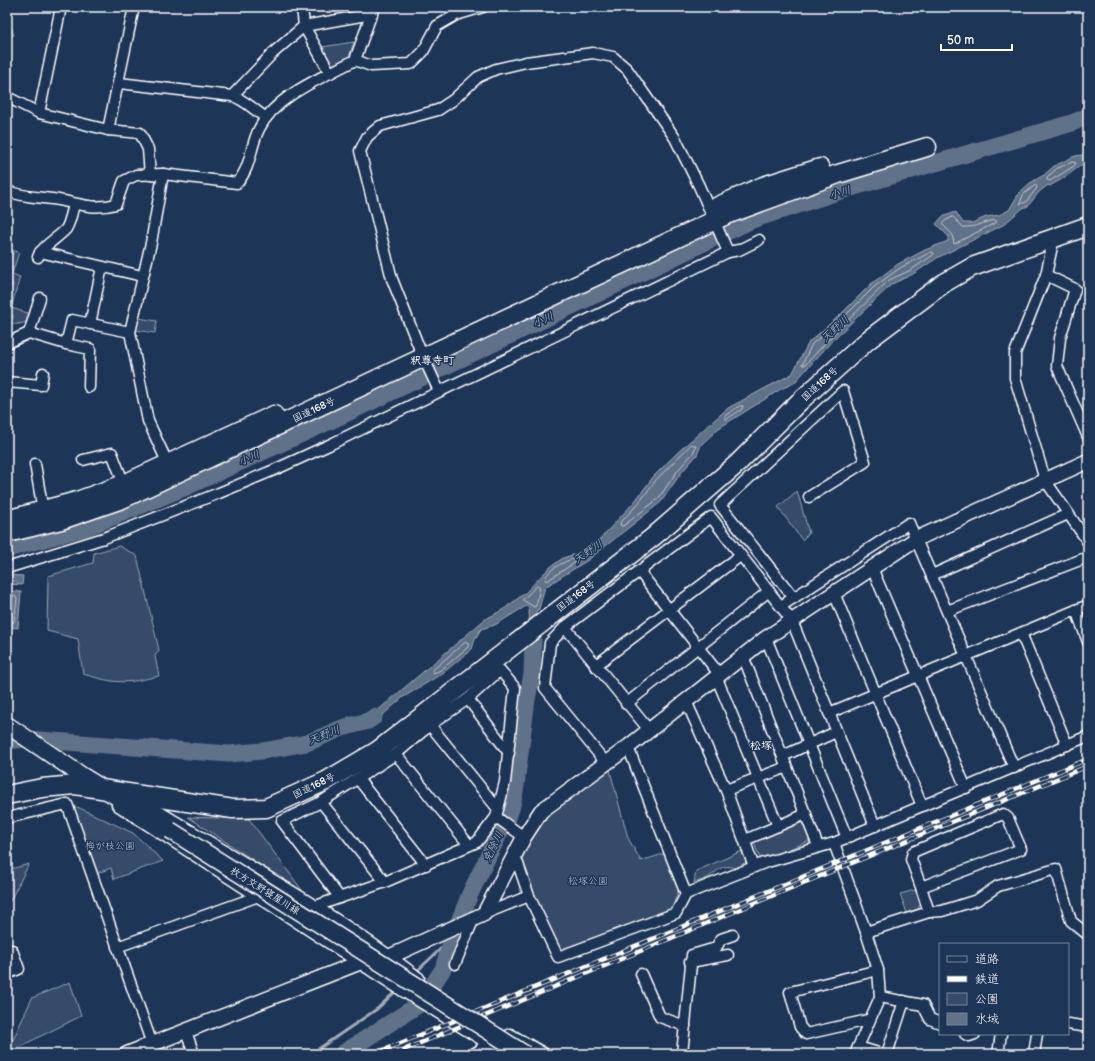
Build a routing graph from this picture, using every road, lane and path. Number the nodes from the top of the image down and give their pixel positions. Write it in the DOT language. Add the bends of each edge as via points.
graph roads {
  1 [pos="61,7"];
  2 [pos="134,7"];
  3 [pos="302,7"];
  4 [pos="483,7"];
  5 [pos="373,10"];
  6 [pos="304,26"];
  7 [pos="354,60"];
  8 [pos="330,73"];
  9 [pos="119,83"];
  10 [pos="232,96"];
  11 [pos="7,97"];
  12 [pos="39,113"];
  13 [pos="265,117"];
  14 [pos="108,130"];
  15 [pos="926,142"];
  16 [pos="163,174"];
  17 [pos="150,175"];
  18 [pos="7,191"];
  19 [pos="74,204"];
  20 [pos="711,215"];
  21 [pos="1088,226"];
  22 [pos="1054,237"];
  23 [pos="759,240"];
  24 [pos="728,252"];
  25 [pos="102,267"];
  26 [pos="1046,275"];
  27 [pos="142,276"];
  28 [pos="40,298"];
  29 [pos="90,324"];
  30 [pos="130,332"];
  31 [pos="30,333"];
  32 [pos="7,343"];
  33 [pos="66,344"];
  34 [pos="423,355"];
  35 [pos="43,373"];
  36 [pos="7,382"];
  37 [pos="89,387"];
  38 [pos="439,391"];
  39 [pos="1088,437"];
  40 [pos="83,460"];
  41 [pos="1088,461"];
  42 [pos="35,464"];
  43 [pos="168,464"];
  44 [pos="1045,480"];
  45 [pos="124,484"];
  46 [pos="809,497"];
  47 [pos="43,511"];
  48 [pos="1068,514"];
  49 [pos="7,520"];
  50 [pos="7,533"];
  51 [pos="916,539"];
  52 [pos="1088,542"];
  53 [pos="740,556"];
  54 [pos="1088,556"];
  55 [pos="7,568"];
  56 [pos="872,568"];
  57 [pos="640,572"];
  58 [pos="932,575"];
  59 [pos="769,591"];
  60 [pos="834,593"];
  61 [pos="794,598"];
  62 [pos="1088,605"];
  63 [pos="780,606"];
  64 [pos="669,610"];
  65 [pos="1076,610"];
  66 [pos="947,611"];
  67 [pos="792,621"];
  68 [pos="565,627"];
  69 [pos="1021,632"];
  70 [pos="766,638"];
  71 [pos="1088,642"];
  72 [pos="698,648"];
  73 [pos="966,655"];
  74 [pos="743,656"];
  75 [pos="595,666"];
  76 [pos="717,675"];
  77 [pos="918,675"];
  78 [pos="875,693"];
  79 [pos="468,699"];
  80 [pos="686,701"];
  81 [pos="626,704"];
  82 [pos="829,713"];
  83 [pos="7,725"];
  84 [pos="430,725"];
  85 [pos="649,730"];
  86 [pos="836,732"];
  87 [pos="1088,736"];
  88 [pos="809,744"];
  89 [pos="1066,745"];
  90 [pos="628,747"];
  91 [pos="509,752"];
  92 [pos="396,754"];
  93 [pos="783,756"];
  94 [pos="606,763"];
  95 [pos="787,767"];
  96 [pos="1014,768"];
  97 [pos="758,778"];
  98 [pos="358,779"];
  99 [pos="101,788"];
  100 [pos="966,788"];
  101 [pos="726,790"];
  102 [pos="7,795"];
  103 [pos="321,802"];
  104 [pos="922,806"];
  105 [pos="497,813"];
  106 [pos="806,814"];
  107 [pos="7,818"];
  108 [pos="778,826"];
  109 [pos="875,826"];
  110 [pos="519,834"];
  111 [pos="847,838"];
  112 [pos="745,840"];
  113 [pos="834,843"];
  114 [pos="469,845"];
  115 [pos="818,846"];
  116 [pos="515,855"];
  117 [pos="426,865"];
  118 [pos="754,868"];
  119 [pos="385,882"];
  120 [pos="921,887"];
  121 [pos="686,894"];
  122 [pos="256,896"];
  123 [pos="529,896"];
  124 [pos="340,898"];
  125 [pos="316,906"];
  126 [pos="929,912"];
  127 [pos="476,918"];
  128 [pos="866,932"];
  129 [pos="733,935"];
  130 [pos="1088,936"];
  131 [pos="118,947"];
  132 [pos="7,952"];
  133 [pos="728,955"];
  134 [pos="391,956"];
  135 [pos="360,962"];
  136 [pos="690,962"];
  137 [pos="455,964"];
  138 [pos="878,970"];
  139 [pos="7,974"];
  140 [pos="641,974"];
  141 [pos="405,993"];
  142 [pos="880,997"];
  143 [pos="904,1001"];
  144 [pos="868,1020"];
  145 [pos="939,1022"];
  146 [pos="1069,1024"];
  147 [pos="685,1026"];
  148 [pos="1088,1027"];
  149 [pos="186,1032"];
  150 [pos="510,1034"];
  151 [pos="1001,1035"];
  152 [pos="1037,1035"];
  153 [pos="486,1042"];
  154 [pos="152,1044"];
  155 [pos="857,1050"];
  156 [pos="136,1052"];
  157 [pos="502,1052"];
  158 [pos="194,1054"];
  159 [pos="473,1054"];
  160 [pos="525,1054"];
  161 [pos="545,1054"];
  162 [pos="682,1054"];
  163 [pos="882,1054"];
  164 [pos="887,1054"];
  165 [pos="998,1054"];
  166 [pos="1034,1054"];
  1 -- 12 [label="street"];
  2 -- 9 [label="street"];
  3 -- 6 [label="street"];
  4 -- 7 [label="street" via="456,14 437,26 423,52 411,64 371,66"];
  5 -- 6 [label="street"];
  5 -- 7 [label="street"];
  6 -- 8 [label="street"];
  6 -- 10 [label="street" via="273,53"];
  7 -- 8 [label="street"];
  8 -- 13 [label="street" via="294,94"];
  9 -- 10 [label="street"];
  9 -- 14 [label="street"];
  10 -- 13 [label="street"];
  11 -- 12 [label="street"];
  12 -- 14 [label="street"];
  13 -- 16 [label="street" via="257,132 244,175 237,183"];
  14 -- 17 [label="street" via="140,133 148,149"];
  15 -- 20 [label="highway, 国道168号" via="763,186"];
  16 -- 17 [label="street"];
  16 -- 27 [label="street"];
  17 -- 19 [label="street" via="136,175 124,181 116,204 102,208"];
  18 -- 19 [label="street" via="23,197 53,199"];
  19 -- 25 [label="street" via="67,227 39,254"];
  20 -- 24 [label="street"];
  20 -- 34 [label="highway, 国道168号"];
  20 -- 34 [label="street" via="675,138 627,69 613,56 593,52 526,62 492,71 478,78 438,110 380,126 367,136 360,151 392,279"];
  21 -- 22 [label="highway, 国道168号"];
  22 -- 26 [label="street"];
  22 -- 99 [label="highway, 国道168号" via="972,267 915,303 868,340 699,498 653,537 377,751 326,781 266,808 233,809"];
  23 -- 24 [label="street" via="739,250"];
  24 -- 38 [label="street"];
  25 -- 27 [label="street"];
  25 -- 29 [label="street"];
  26 -- 39 [label="street" via="1075,289 1060,338 1057,366"];
  26 -- 44 [label="street" via="1015,353 1016,378"];
  27 -- 30 [label="street"];
  28 -- 31 [label="street"];
  29 -- 30 [label="street"];
  29 -- 33 [label="street" via="72,320"];
  30 -- 43 [label="street" via="148,421"];
  31 -- 32 [label="street"];
  31 -- 33 [label="street"];
  33 -- 37 [label="street" via="90,349"];
  34 -- 38 [label="street"];
  34 -- 43 [label="highway, 国道168号" via="350,380"];
  34 -- 50 [label="highway, 国道168号" via="122,499 61,520"];
  35 -- 36 [label="street" via="42,385"];
  38 -- 55 [label="street" via="329,445 219,493 104,538"];
  40 -- 45 [label="street" via="112,453"];
  41 -- 44 [label="street"];
  42 -- 47 [label="street"];
  43 -- 45 [label="highway, 国道168号"];
  44 -- 48 [label="street"];
  44 -- 51 [label="street"];
  45 -- 47 [label="highway, 国道168号"];
  46 -- 61 [label="street" via="865,462 843,391 720,505"];
  47 -- 49 [label="highway, 国道168号"];
  48 -- 52 [label="street"];
  48 -- 58 [label="street"];
  51 -- 56 [label="street"];
  51 -- 58 [label="street"];
  51 -- 61 [label="street" via="909,522"];
  53 -- 57 [label="street" via="711,518"];
  53 -- 59 [label="street"];
  53 -- 64 [label="street"];
  54 -- 66 [label="street"];
  56 -- 60 [label="street"];
  56 -- 77 [label="street"];
  57 -- 64 [label="street"];
  57 -- 68 [label="street"];
  58 -- 66 [label="street"];
  59 -- 63 [label="street"];
  59 -- 72 [label="street"];
  60 -- 67 [label="street"];
  60 -- 78 [label="street"];
  61 -- 63 [label="street"];
  62 -- 65 [label="street"];
  63 -- 67 [label="street"];
  64 -- 72 [label="street"];
  64 -- 75 [label="street"];
  65 -- 69 [label="street"];
  65 -- 71 [label="street"];
  66 -- 73 [label="street"];
  67 -- 70 [label="street"];
  67 -- 82 [label="street"];
  68 -- 75 [label="street"];
  68 -- 94 [label="street" via="550,643 545,688"];
  69 -- 73 [label="street"];
  69 -- 89 [label="street"];
  70 -- 74 [label="street"];
  70 -- 88 [label="street"];
  72 -- 76 [label="street"];
  72 -- 81 [label="street"];
  73 -- 77 [label="street"];
  73 -- 96 [label="street"];
  74 -- 76 [label="street"];
  74 -- 93 [label="street"];
  75 -- 81 [label="street"];
  76 -- 80 [label="street"];
  76 -- 97 [label="street"];
  77 -- 78 [label="street"];
  77 -- 100 [label="street"];
  78 -- 82 [label="street"];
  78 -- 104 [label="street"];
  79 -- 84 [label="street"];
  79 -- 91 [label="street"];
  79 -- 91 [label="street" via="500,670 515,688"];
  80 -- 85 [label="street"];
  80 -- 101 [label="street"];
  81 -- 85 [label="street"];
  82 -- 86 [label="street"];
  83 -- 99 [label="main road, 枚方交野寝屋川線"];
  84 -- 92 [label="street"];
  84 -- 105 [label="street"];
  85 -- 90 [label="street"];
  86 -- 88 [label="street"];
  86 -- 109 [label="street"];
  87 -- 89 [label="street"];
  88 -- 93 [label="street"];
  88 -- 111 [label="street"];
  89 -- 96 [label="street"];
  90 -- 94 [label="street"];
  90 -- 121 [label="street"];
  91 -- 105 [label="street"];
  92 -- 98 [label="street"];
  92 -- 114 [label="street"];
  93 -- 95 [label="street"];
  94 -- 110 [label="street" via="541,811"];
  95 -- 97 [label="street"];
  95 -- 106 [label="street"];
  96 -- 100 [label="street"];
  97 -- 101 [label="street"];
  97 -- 108 [label="street"];
  98 -- 103 [label="street"];
  98 -- 117 [label="street"];
  99 -- 102 [label="highway, 国道168号" via="75,785"];
  99 -- 122 [label="street" via="118,807"];
  99 -- 125 [label="street" via="147,804"];
  99 -- 160 [label="main road, 枚方交野寝屋川線, bridge"];
  100 -- 104 [label="street"];
  101 -- 112 [label="street"];
  103 -- 119 [label="street"];
  103 -- 124 [label="street" via="282,821"];
  104 -- 109 [label="street"];
  105 -- 110 [label="street"];
  105 -- 114 [label="street" via="477,842"];
  106 -- 108 [label="street"];
  106 -- 115 [label="street"];
  107 -- 131 [label="street" via="67,804"];
  108 -- 112 [label="street"];
  109 -- 111 [label="street"];
  110 -- 116 [label="street"];
  111 -- 113 [label="street"];
  112 -- 118 [label="street"];
  113 -- 115 [label="street"];
  113 -- 128 [label="street"];
  114 -- 117 [label="street"];
  115 -- 118 [label="street"];
  116 -- 123 [label="street"];
  116 -- 127 [label="street"];
  117 -- 119 [label="street"];
  118 -- 121 [label="street"];
  119 -- 124 [label="street"];
  120 -- 120 [label="street" via="1021,849 1008,818 1003,814 913,852 911,859"];
  120 -- 126 [label="street"];
  121 -- 123 [label="street" via="676,913 558,957"];
  122 -- 131 [label="street"];
  122 -- 135 [label="street"];
  123 -- 127 [label="street"];
  124 -- 125 [label="street"];
  125 -- 134 [label="street"];
  126 -- 128 [label="street"];
  126 -- 130 [label="street" via="942,911 977,900 998,886 1056,869 1071,921"];
  127 -- 134 [label="street"];
  127 -- 137 [label="street"];
  128 -- 138 [label="street"];
  129 -- 136 [label="street" via="721,940 716,948 692,954"];
  131 -- 154 [label="street"];
  132 -- 139 [label="street" via="12,950 19,969"];
  133 -- 136 [label="street"];
  134 -- 135 [label="street"];
  134 -- 141 [label="street" via="419,978"];
  135 -- 141 [label="street"];
  135 -- 149 [label="street"];
  136 -- 147 [label="street"];
  138 -- 142 [label="street"];
  138 -- 144 [label="street" via="790,992 800,1027 806,1034"];
  140 -- 147 [label="street" via="660,1017"];
  141 -- 153 [label="street"];
  142 -- 143 [label="street"];
  142 -- 144 [label="street"];
  143 -- 145 [label="street" via="923,1005 930,1018"];
  143 -- 164 [label="street"];
  144 -- 155 [label="street"];
  146 -- 148 [label="street"];
  147 -- 162 [label="street"];
  149 -- 154 [label="street"];
  149 -- 158 [label="street"];
  150 -- 161 [label="street"];
  151 -- 165 [label="street"];
  152 -- 166 [label="street"];
  153 -- 157 [label="street"];
  153 -- 159 [label="street"];
  154 -- 156 [label="street"];
  155 -- 163 [label="street"];
}
